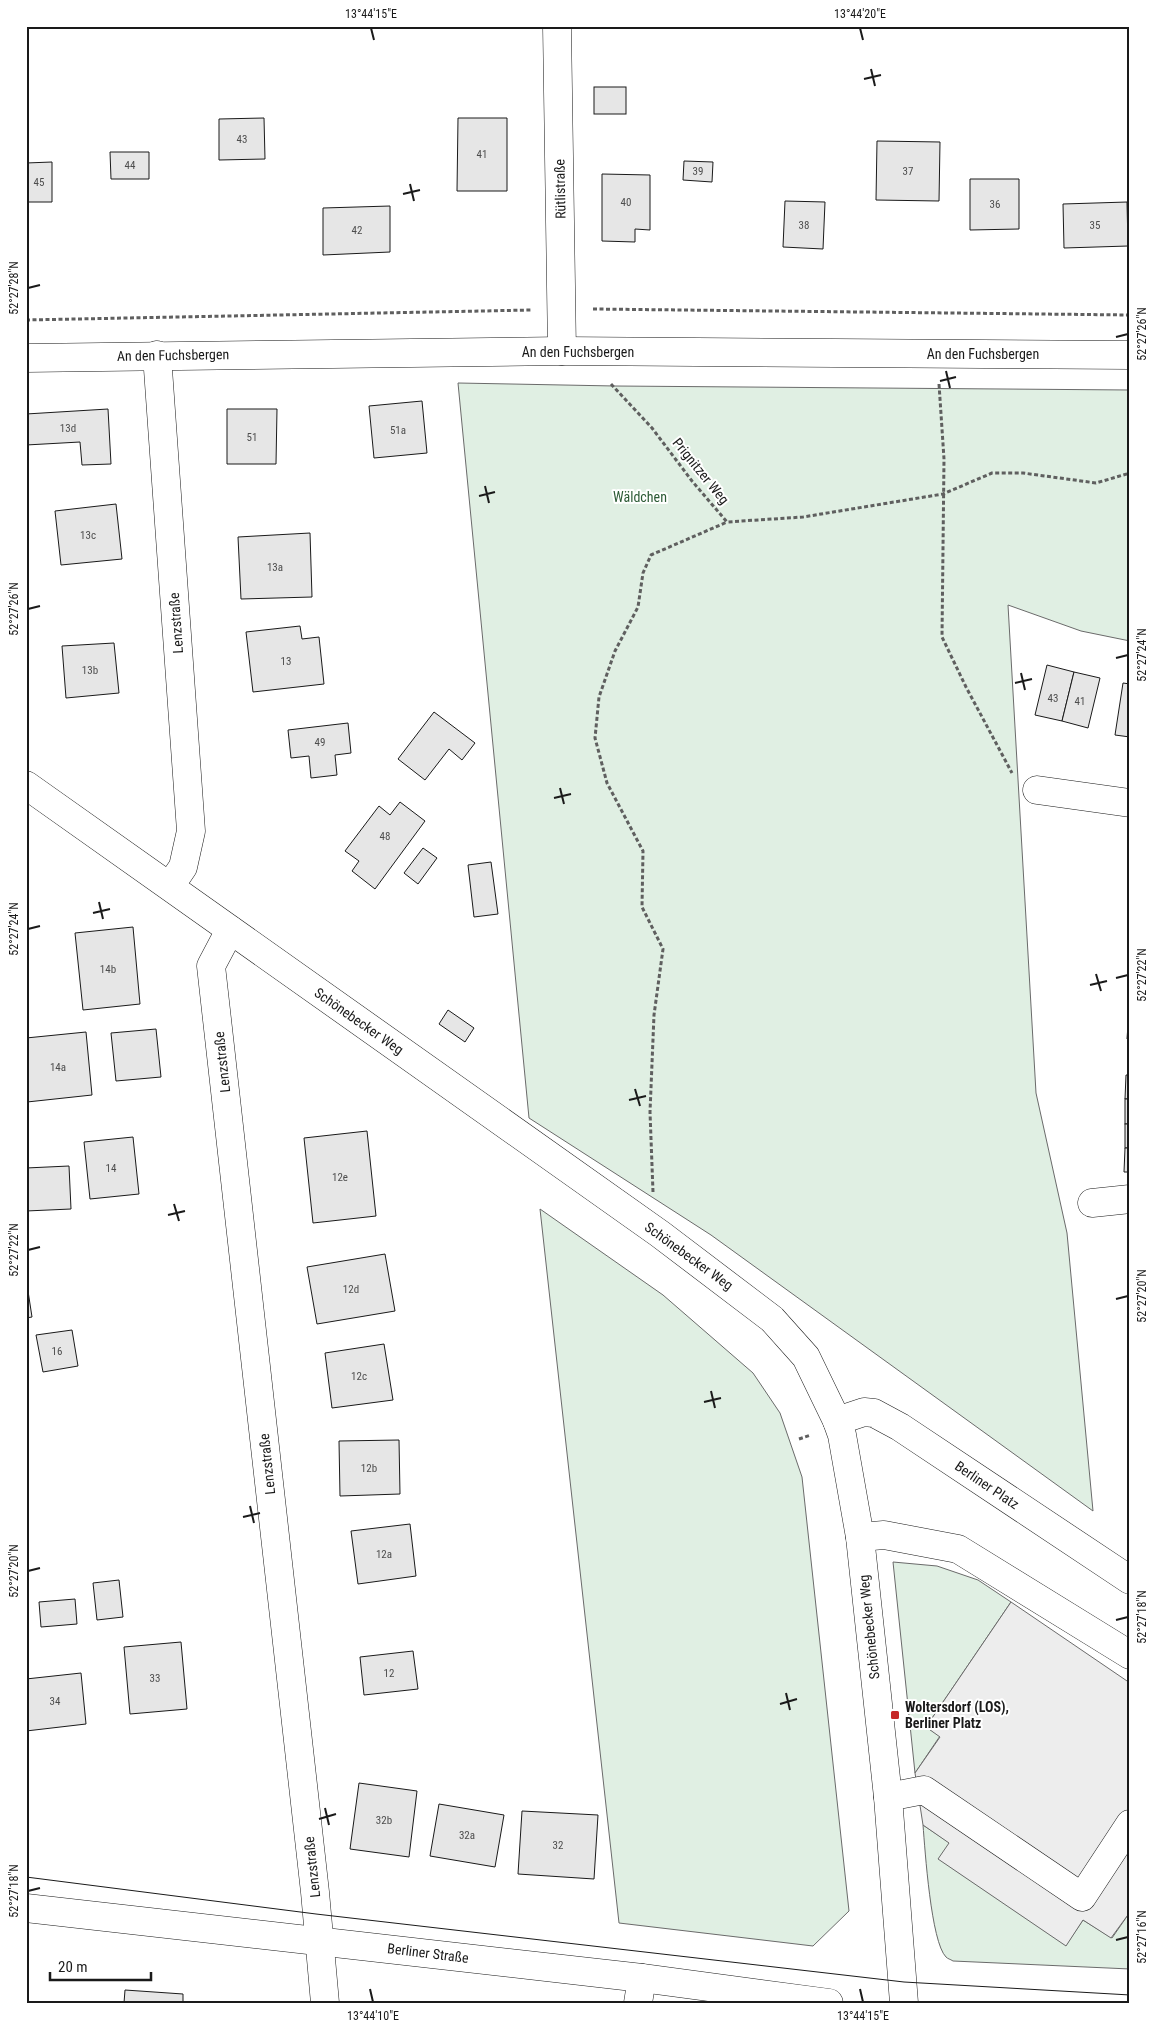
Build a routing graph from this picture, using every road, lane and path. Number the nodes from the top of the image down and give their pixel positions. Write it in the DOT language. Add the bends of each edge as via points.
graph roads {
  1 [pos="557,26"];
  2 [pos="562,351"];
  3 [pos="938,354"];
  4 [pos="156,355"];
  5 [pos="1130,355"];
  6 [pos="26,358"];
  7 [pos="608,381"];
  8 [pos="1130,473"];
  9 [pos="942,494"];
  10 [pos="727,522"];
  11 [pos="26,785"];
  12 [pos="1037,790"];
  13 [pos="1130,803"];
  14 [pos="170,886"];
  15 [pos="230,930"];
  16 [pos="654,1196"];
  17 [pos="1130,1199"];
  18 [pos="1092,1203"];
  19 [pos="837,1421"];
  20 [pos="860,1537"];
  21 [pos="1130,1580"];
  22 [pos="1130,1655"];
  23 [pos="888,1797"];
  24 [pos="1130,1824"];
  25 [pos="26,1908"];
  26 [pos="319,1941"];
  27 [pos="640,1990"];
  28 [pos="325,2003"];
  29 [pos="829,2003"];
  30 [pos="904,2003"];
  1 -- 2 [label="street, Rütlistraße"];
  2 -- 3 [label="street, An den Fuchsbergen"];
  2 -- 4 [label="street, An den Fuchsbergen"];
  3 -- 5 [label="street, An den Fuchsbergen"];
  3 -- 9 [label="path" via="944,460"];
  4 -- 6 [label="street, An den Fuchsbergen"];
  4 -- 14 [label="street, Lenzstraße" via="191,831 183,867"];
  7 -- 10 [label="path, Prignitzer Weg" via="652,428"];
  8 -- 9 [label="path, Prignitzer Weg" via="1096,482 1023,473 992,473"];
  9 -- 10 [label="path, Prignitzer Weg" via="803,517"];
  9 -- 12 [label="path" via="942,637 1010,771"];
  10 -- 16 [label="path" via="651,555 643,572 638,607 615,651 599,697 595,738 607,784 643,851 642,907 663,949 654,1015 650,1112"];
  11 -- 14 [label="street, Schönebecker Weg"];
  12 -- 13 [label="street"];
  14 -- 15 [label="street, Schönebecker Weg"];
  15 -- 19 [label="street, Schönebecker Weg" via="660,1234 772,1319 806,1357"];
  15 -- 26 [label="street, Lenzstraße" via="211,966"];
  17 -- 18 [label="street"];
  19 -- 20 [label="street, Schönebecker Weg"];
  19 -- 21 [label="street, Berliner Platz" via="864,1412 874,1413 900,1426"];
  20 -- 22 [label="street" via="884,1535 958,1549"];
  20 -- 23 [label="street, Schönebecker Weg"];
  23 -- 24 [label="street" via="924,1790 1082,1897"];
  23 -- 30 [label="street, Schönebecker Weg"];
  25 -- 26 [label="street, Berliner Straße"];
  26 -- 27 [label="street, Berliner Straße"];
  26 -- 28 [label="street, Lenzstraße"];
  27 -- 29 [label="street, Berliner Straße"];
}
